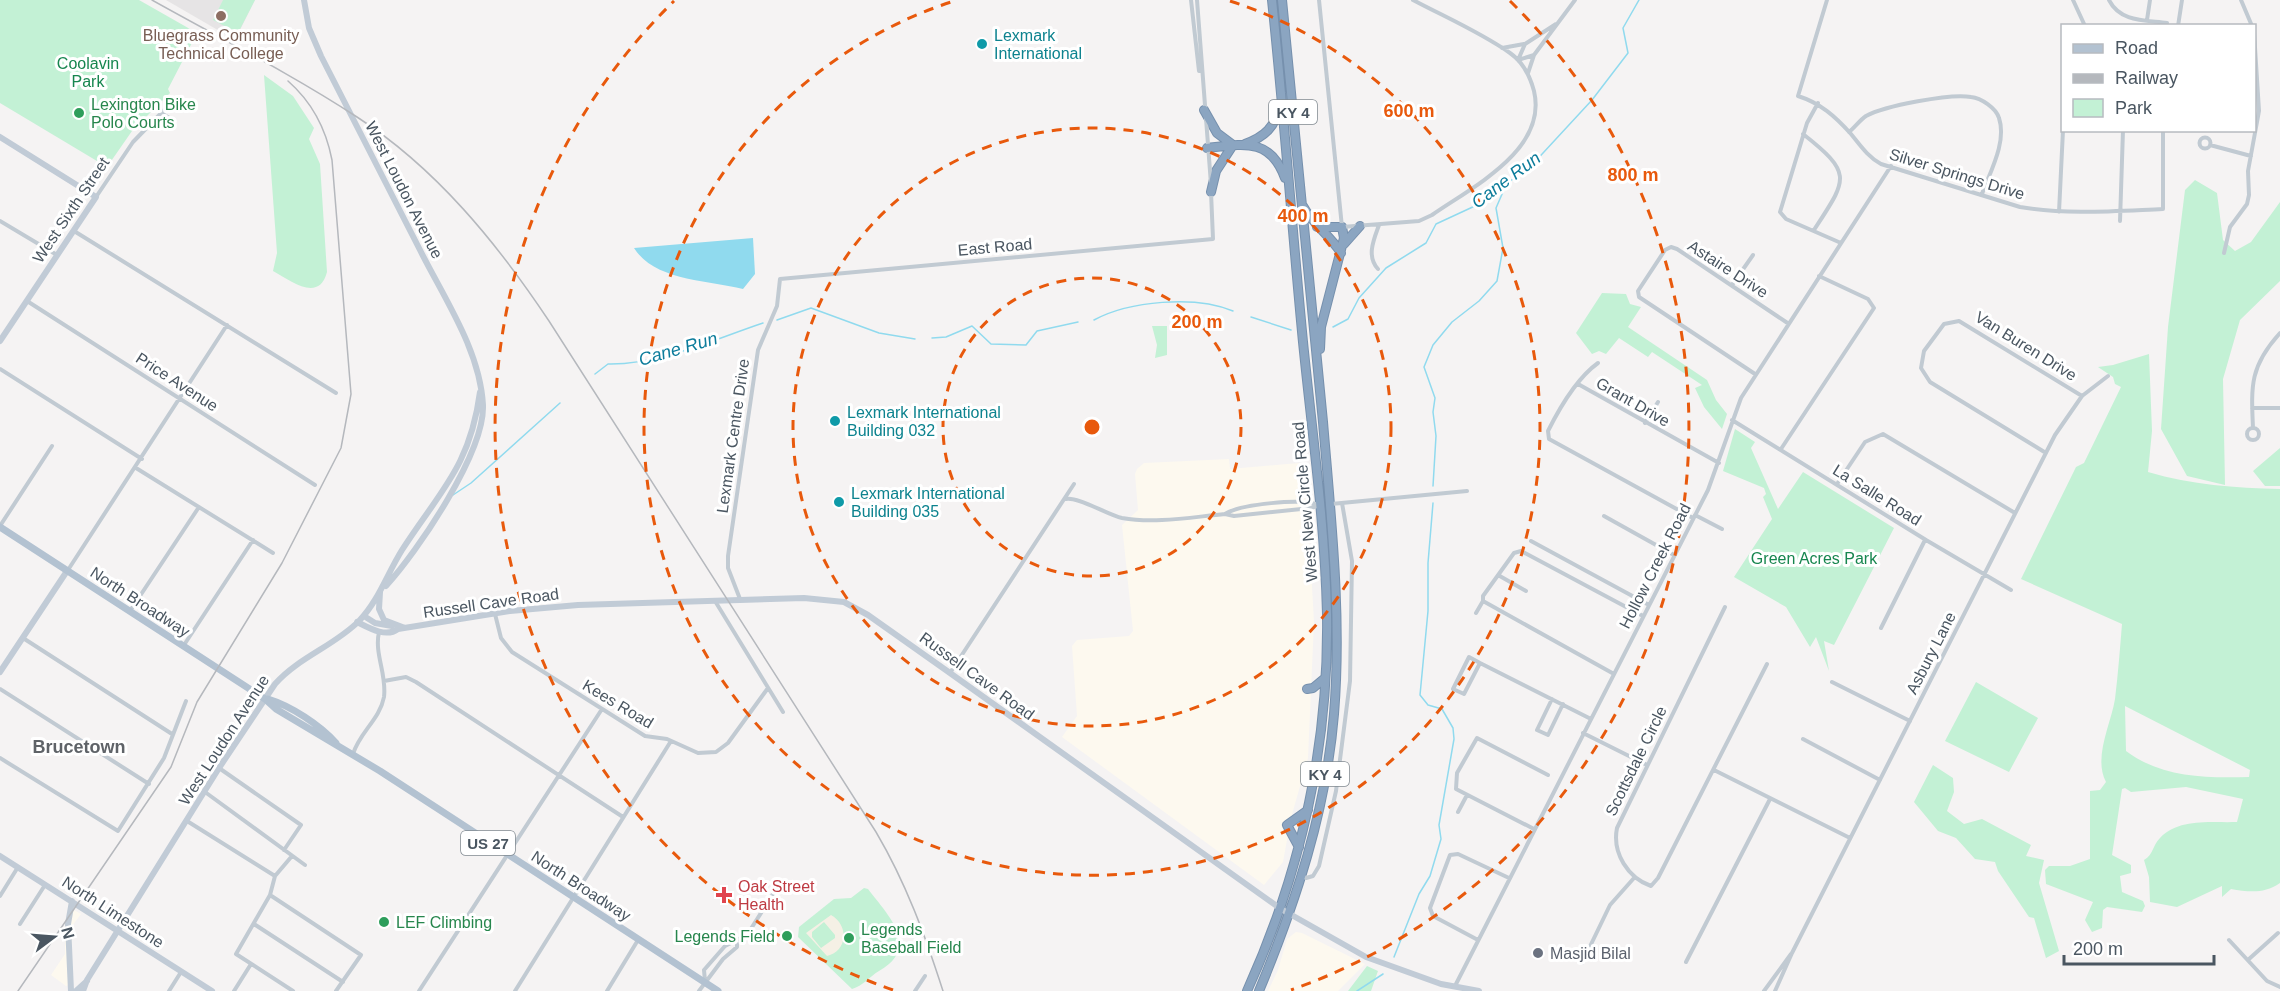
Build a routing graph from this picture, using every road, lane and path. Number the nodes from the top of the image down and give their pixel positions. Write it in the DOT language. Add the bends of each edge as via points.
graph roads {
  1 [pos="304,0"];
  2 [pos="1191,0"];
  3 [pos="1197,0"];
  4 [pos="1272,0"];
  5 [pos="1282,0"];
  6 [pos="1319,0"];
  7 [pos="1413,0"];
  8 [pos="1575,0"];
  9 [pos="1827,0"];
  10 [pos="2073,0"];
  11 [pos="2109,0"];
  12 [pos="2150,0"];
  13 [pos="2182,0"];
  14 [pos="2241,0"];
  15 [pos="2147,20"];
  16 [pos="1556,24"];
  17 [pos="2084,24"];
  18 [pos="2167,24"];
  19 [pos="2178,24"];
  20 [pos="2251,24"];
  21 [pos="1525,44"];
  22 [pos="1502,48"];
  23 [pos="1534,55"];
  24 [pos="1518,60"];
  25 [pos="2256,70"];
  26 [pos="1528,74"];
  27 [pos="1201,79"];
  28 [pos="1280,93"];
  29 [pos="172,102"];
  30 [pos="1818,103"];
  31 [pos="1204,110"];
  32 [pos="161,113"];
  33 [pos="171,119"];
  34 [pos="2256,128"];
  35 [pos="1849,132"];
  36 [pos="2062,132"];
  37 [pos="2123,132"];
  38 [pos="2163,132"];
  39 [pos="2255,132"];
  40 [pos="1803,134"];
  41 [pos="1264,135"];
  42 [pos="0,137"];
  43 [pos="1244,144"];
  44 [pos="1233,145"];
  45 [pos="2210,145"];
  46 [pos="1207,148"];
  47 [pos="1266,151"];
  48 [pos="2251,156"];
  49 [pos="1891,166"];
  50 [pos="1288,187"];
  51 [pos="1211,192"];
  52 [pos="1982,194"];
  53 [pos="96,197"];
  54 [pos="1301,202"];
  55 [pos="2120,211"];
  56 [pos="2059,212"];
  57 [pos="0,221"];
  58 [pos="2120,221"];
  59 [pos="1379,225"];
  60 [pos="1317,226"];
  61 [pos="1360,226"];
  62 [pos="1342,227"];
  63 [pos="1814,230"];
  64 [pos="73,231"];
  65 [pos="1841,243"];
  66 [pos="1342,249"];
  67 [pos="2224,253"];
  68 [pos="57,255"];
  69 [pos="1753,255"];
  70 [pos="1378,269"];
  71 [pos="1820,276"];
  72 [pos="780,279"];
  73 [pos="1732,285"];
  74 [pos="27,301"];
  75 [pos="1789,324"];
  76 [pos="227,325"];
  77 [pos="2280,333"];
  78 [pos="0,341"];
  79 [pos="1598,363"];
  80 [pos="0,369"];
  81 [pos="1318,369"];
  82 [pos="1755,374"];
  83 [pos="2108,376"];
  84 [pos="1578,384"];
  85 [pos="336,393"];
  86 [pos="2082,396"];
  87 [pos="180,399"];
  88 [pos="1658,402"];
  89 [pos="2252,408"];
  90 [pos="2280,408"];
  91 [pos="1732,420"];
  92 [pos="1645,423"];
  93 [pos="2253,428"];
  94 [pos="52,446"];
  95 [pos="1781,449"];
  96 [pos="2046,453"];
  97 [pos="142,459"];
  98 [pos="1719,464"];
  99 [pos="136,468"];
  100 [pos="1074,484"];
  101 [pos="1837,484"];
  102 [pos="315,485"];
  103 [pos="1467,491"];
  104 [pos="1066,499"];
  105 [pos="1342,503"];
  106 [pos="1330,504"];
  107 [pos="1319,505"];
  108 [pos="199,507"];
  109 [pos="2015,513"];
  110 [pos="1604,516"];
  111 [pos="1694,517"];
  112 [pos="0,527"];
  113 [pos="1722,529"];
  114 [pos="253,540"];
  115 [pos="1926,540"];
  116 [pos="1531,541"];
  117 [pos="273,553"];
  118 [pos="1674,555"];
  119 [pos="67,571"];
  120 [pos="1498,574"];
  121 [pos="1984,575"];
  122 [pos="2011,590"];
  123 [pos="381,591"];
  124 [pos="1526,591"];
  125 [pos="740,599"];
  126 [pos="715,600"];
  127 [pos="1483,601"];
  128 [pos="1648,605"];
  129 [pos="1725,607"];
  130 [pos="130,611"];
  131 [pos="1476,613"];
  132 [pos="495,614"];
  133 [pos="364,616"];
  134 [pos="1643,616"];
  135 [pos="357,622"];
  136 [pos="1881,628"];
  137 [pos="401,629"];
  138 [pos="379,632"];
  139 [pos="22,637"];
  140 [pos="183,646"];
  141 [pos="1480,663"];
  142 [pos="1767,664"];
  143 [pos="0,672"];
  144 [pos="950,673"];
  145 [pos="1614,674"];
  146 [pos="1325,678"];
  147 [pos="384,681"];
  148 [pos="1833,682"];
  149 [pos="768,688"];
  150 [pos="0,689"];
  151 [pos="266,699"];
  152 [pos="1552,699"];
  153 [pos="186,701"];
  154 [pos="1324,702"];
  155 [pos="1563,704"];
  156 [pos="602,709"];
  157 [pos="783,712"];
  158 [pos="1591,719"];
  159 [pos="1910,721"];
  160 [pos="1583,733"];
  161 [pos="172,734"];
  162 [pos="1803,739"];
  163 [pos="671,741"];
  164 [pos="353,754"];
  165 [pos="0,758"];
  166 [pos="1647,765"];
  167 [pos="219,768"];
  168 [pos="1714,770"];
  169 [pos="558,774"];
  170 [pos="1548,775"];
  171 [pos="1880,780"];
  172 [pos="149,784"];
  173 [pos="205,792"];
  174 [pos="1467,795"];
  175 [pos="1770,799"];
  176 [pos="1309,809"];
  177 [pos="1458,812"];
  178 [pos="623,817"];
  179 [pos="187,821"];
  180 [pos="1534,829"];
  181 [pos="1850,838"];
  182 [pos="1299,848"];
  183 [pos="284,850"];
  184 [pos="508,855"];
  185 [pos="0,856"];
  186 [pos="292,856"];
  187 [pos="305,865"];
  188 [pos="18,867"];
  189 [pos="275,876"];
  190 [pos="1302,876"];
  191 [pos="1509,878"];
  192 [pos="1634,878"];
  193 [pos="45,884"];
  194 [pos="780,884"];
  195 [pos="270,895"];
  196 [pos="0,896"];
  197 [pos="574,897"];
  198 [pos="72,901"];
  199 [pos="1281,909"];
  200 [pos="1291,914"];
  201 [pos="20,924"];
  202 [pos="254,924"];
  203 [pos="117,931"];
  204 [pos="2278,933"];
  205 [pos="639,940"];
  206 [pos="1478,940"];
  207 [pos="2229,940"];
  208 [pos="737,942"];
  209 [pos="1791,953"];
  210 [pos="2249,959"];
  211 [pos="1686,962"];
  212 [pos="1582,963"];
  213 [pos="251,964"];
  214 [pos="181,971"];
  215 [pos="925,976"];
  216 [pos="87,980"];
  217 [pos="343,982"];
  218 [pos="705,982"];
  219 [pos="1454,987"];
  220 [pos="2280,987"];
  221 [pos="71,991"];
  222 [pos="76,991"];
  223 [pos="83,991"];
  224 [pos="168,991"];
  225 [pos="212,991"];
  226 [pos="234,991"];
  227 [pos="293,991"];
  228 [pos="336,991"];
  229 [pos="419,991"];
  230 [pos="515,991"];
  231 [pos="608,991"];
  232 [pos="699,991"];
  233 [pos="718,991"];
  234 [pos="915,991"];
  235 [pos="1247,991"];
  236 [pos="1259,991"];
  237 [pos="1479,991"];
  238 [pos="1764,991"];
  239 [pos="1775,991"];
  1 -- 123 [label="street, West Loudon Avenue" via="309,28 321,56 469,348 480,392 481,422 469,461 411,555"];
  2 -- 27 [label="street"];
  3 -- 27 [label="street"];
  4 -- 28 [label="highway, West New Circle Road / KY 4"];
  5 -- 54 [label="highway, West New Circle Road / KY 4"];
  6 -- 62 [label="street"];
  7 -- 22 [label="street"];
  8 -- 16 [label="street"];
  9 -- 30 [label="street, Silver Springs Drive" via="1798,96"];
  10 -- 17 [label="street"];
  11 -- 15 [label="street" via="2120,14"];
  12 -- 15 [label="street"];
  13 -- 19 [label="street"];
  14 -- 20 [label="street"];
  15 -- 18 [label="street"];
  16 -- 21 [label="street"];
  16 -- 23 [label="street"];
  21 -- 22 [label="street"];
  21 -- 24 [label="street"];
  22 -- 24 [label="street"];
  23 -- 24 [label="street"];
  23 -- 26 [label="street"];
  24 -- 26 [label="street"];
  25 -- 34 [label="street"];
  26 -- 59 [label="street" via="1535,95 1535,115 1520,148 1432,214 1419,220"];
  27 -- 31 [label="street"];
  28 -- 41 [label="highway" via="1277,115"];
  28 -- 50 [label="highway, West New Circle Road / KY 4"];
  29 -- 32 [label="street, West Sixth Street"];
  30 -- 35 [label="street, Silver Springs Drive"];
  30 -- 40 [label="street"];
  31 -- 44 [label="highway" via="1217,133"];
  31 -- 46 [label="street"];
  32 -- 33 [label="street"];
  32 -- 53 [label="street, West Sixth Street" via="133,142"];
  35 -- 49 [label="street, Silver Springs Drive" via="1870,156"];
  35 -- 52 [label="street" via="1865,117 1912,102 1971,97 1989,105 2002,129"];
  36 -- 56 [label="street"];
  37 -- 55 [label="street"];
  38 -- 55 [label="street, Silver Springs Drive" via="2163,209"];
  39 -- 48 [label="street"];
  40 -- 63 [label="street" via="1837,165 1841,174 1840,188"];
  40 -- 63 [label="street" via="1780,212 1786,219"];
  41 -- 43 [label="highway"];
  41 -- 47 [label="highway"];
  42 -- 53 [label="street"];
  43 -- 44 [label="highway"];
  43 -- 47 [label="highway"];
  44 -- 46 [label="highway"];
  44 -- 51 [label="highway" via="1216,171"];
  45 -- 48 [label="street"];
  46 -- 51 [label="street"];
  47 -- 50 [label="highway" via="1280,165"];
  48 -- 67 [label="street" via="2248,201 2230,227"];
  49 -- 52 [label="street, Silver Springs Drive"];
  49 -- 65 [label="street, Hollow Creek Road"];
  50 -- 107 [label="highway, West New Circle Road / KY 4"];
  51 -- 72 [label="street, East Road" via="1213,239"];
  52 -- 56 [label="street, Silver Springs Drive" via="2020,207"];
  53 -- 64 [label="street, West Sixth Street"];
  54 -- 60 [label="highway"];
  54 -- 81 [label="highway, West New Circle Road / KY 4"];
  55 -- 56 [label="street, Silver Springs Drive"];
  55 -- 58 [label="street"];
  57 -- 68 [label="street"];
  59 -- 61 [label="street"];
  59 -- 70 [label="street" via="1372,247"];
  60 -- 62 [label="highway"];
  60 -- 66 [label="highway"];
  61 -- 62 [label="street"];
  61 -- 66 [label="highway"];
  62 -- 66 [label="highway"];
  63 -- 65 [label="street"];
  64 -- 68 [label="street, West Sixth Street"];
  64 -- 76 [label="street"];
  65 -- 71 [label="street, Hollow Creek Road"];
  66 -- 81 [label="highway" via="1321,327"];
  68 -- 74 [label="street, West Sixth Street"];
  69 -- 73 [label="street"];
  71 -- 75 [label="street, Hollow Creek Road"];
  71 -- 95 [label="street" via="1871,301 1874,308"];
  72 -- 125 [label="street, Lexmark Centre Drive" via="777,306 758,350 728,556"];
  73 -- 75 [label="street, Astaire Drive"];
  73 -- 82 [label="street, Astaire Drive" via="1671,247 1638,291 1642,300"];
  74 -- 78 [label="street, West Sixth Street"];
  74 -- 87 [label="street, Price Avenue"];
  75 -- 82 [label="street, Hollow Creek Road"];
  76 -- 85 [label="street"];
  76 -- 87 [label="street"];
  77 -- 89 [label="street" via="2256,367 2251,387"];
  79 -- 84 [label="street"];
  80 -- 97 [label="street"];
  81 -- 106 [label="highway, West New Circle Road / KY 4"];
  82 -- 91 [label="street, Hollow Creek Road"];
  83 -- 86 [label="street, Asbury Lane"];
  84 -- 92 [label="street, Grant Drive"];
  84 -- 111 [label="street, Grant Drive" via="1550,427 1549,439"];
  86 -- 96 [label="street, Asbury Lane"];
  86 -- 96 [label="street, Van Buren Drive" via="1959,321 1944,324 1924,351 1921,368 1930,382"];
  87 -- 97 [label="street"];
  87 -- 102 [label="street, Price Avenue"];
  88 -- 92 [label="street"];
  89 -- 90 [label="street"];
  89 -- 93 [label="street"];
  91 -- 95 [label="street, La Salle Road"];
  91 -- 98 [label="street, Hollow Creek Road"];
  92 -- 98 [label="street, Grant Drive"];
  94 -- 112 [label="street"];
  95 -- 101 [label="street, La Salle Road"];
  96 -- 109 [label="street, Asbury Lane"];
  97 -- 99 [label="street"];
  98 -- 111 [label="street, Hollow Creek Road"];
  99 -- 108 [label="street"];
  99 -- 119 [label="street"];
  100 -- 104 [label="street"];
  101 -- 109 [label="street" via="1865,442 1883,434"];
  101 -- 115 [label="street, La Salle Road"];
  103 -- 105 [label="street"];
  104 -- 107 [label="street" via="1073,498 1102,512 1130,519 1234,516"];
  104 -- 144 [label="street"];
  105 -- 106 [label="street"];
  105 -- 190 [label="street" via="1352,561 1347,716 1336,791 1319,864 1313,876"];
  106 -- 107 [label="street"];
  106 -- 190 [label="highway, West New Circle Road / KY 4" via="1337,630 1334,715 1321,797"];
  107 -- 146 [label="highway, West New Circle Road / KY 4" via="1326,600"];
  108 -- 114 [label="street"];
  108 -- 130 [label="street"];
  109 -- 121 [label="street, Asbury Lane"];
  110 -- 118 [label="street"];
  111 -- 113 [label="street"];
  111 -- 118 [label="street, Hollow Creek Road"];
  112 -- 119 [label="main road, North Broadway / US 27"];
  114 -- 117 [label="street"];
  114 -- 140 [label="street"];
  115 -- 121 [label="street, La Salle Road"];
  115 -- 136 [label="street"];
  116 -- 128 [label="street"];
  118 -- 128 [label="street, Hollow Creek Road"];
  119 -- 130 [label="main road, North Broadway / US 27"];
  119 -- 139 [label="street"];
  120 -- 124 [label="street"];
  120 -- 127 [label="street"];
  120 -- 134 [label="street" via="1514,553 1521,551"];
  121 -- 122 [label="street, La Salle Road"];
  121 -- 159 [label="street, Asbury Lane"];
  123 -- 133 [label="street, West Loudon Avenue"];
  123 -- 137 [label="street" via="379,609 384,620"];
  125 -- 126 [label="street, Russell Cave Road"];
  125 -- 144 [label="street, Russell Cave Road" via="844,602"];
  126 -- 132 [label="street, Russell Cave Road" via="578,605"];
  126 -- 149 [label="street"];
  127 -- 131 [label="street"];
  127 -- 145 [label="street"];
  128 -- 134 [label="street, Hollow Creek Road"];
  129 -- 166 [label="street, Scottsdale Circle"];
  130 -- 140 [label="main road, North Broadway / US 27"];
  132 -- 137 [label="street, Russell Cave Road"];
  132 -- 156 [label="street, Kees Road" via="508,648"];
  133 -- 135 [label="street, West Loudon Avenue"];
  133 -- 137 [label="street, Russell Cave Road"];
  134 -- 145 [label="street, Hollow Creek Road"];
  135 -- 138 [label="street"];
  135 -- 151 [label="street, West Loudon Avenue" via="296,663"];
  137 -- 138 [label="street, Russell Cave Road"];
  138 -- 147 [label="street" via="376,643"];
  139 -- 143 [label="street"];
  139 -- 161 [label="street"];
  140 -- 151 [label="main road, North Broadway / US 27"];
  141 -- 141 [label="street" via="1469,657 1454,688 1464,694"];
  141 -- 152 [label="street"];
  142 -- 168 [label="street"];
  144 -- 199 [label="street, Russell Cave Road"];
  145 -- 158 [label="street, Hollow Creek Road"];
  146 -- 154 [label="highway, West New Circle Road / KY 4"];
  146 -- 154 [label="highway" via="1307,689"];
  147 -- 164 [label="street" via="381,705"];
  147 -- 169 [label="street" via="412,679"];
  148 -- 159 [label="street"];
  149 -- 157 [label="street"];
  149 -- 163 [label="street, Kees Road" via="721,749 698,753"];
  150 -- 172 [label="street"];
  151 -- 164 [label="main road, North Broadway / US 27" via="308,721"];
  151 -- 167 [label="street, West Loudon Avenue"];
  152 -- 155 [label="street"];
  152 -- 155 [label="street" via="1537,730 1548,735"];
  153 -- 161 [label="street"];
  154 -- 176 [label="highway, West New Circle Road / KY 4"];
  155 -- 158 [label="street"];
  156 -- 163 [label="street, Kees Road" via="645,736"];
  156 -- 169 [label="street"];
  158 -- 160 [label="street, Hollow Creek Road"];
  159 -- 171 [label="street, Asbury Lane"];
  160 -- 166 [label="street"];
  160 -- 180 [label="street, Hollow Creek Road"];
  161 -- 172 [label="street"];
  162 -- 171 [label="street"];
  163 -- 178 [label="street"];
  164 -- 184 [label="main road, North Broadway / US 27"];
  165 -- 172 [label="street" via="118,831"];
  166 -- 192 [label="street, Scottsdale Circle" via="1616,834 1619,855"];
  167 -- 173 [label="street, West Loudon Avenue"];
  167 -- 183 [label="street" via="301,825"];
  168 -- 175 [label="street"];
  168 -- 192 [label="street" via="1656,882 1651,886"];
  169 -- 178 [label="street"];
  169 -- 184 [label="street"];
  170 -- 174 [label="street" via="1477,738 1457,773 1456,789"];
  171 -- 181 [label="street, Asbury Lane"];
  173 -- 179 [label="street, West Loudon Avenue"];
  173 -- 183 [label="street"];
  174 -- 177 [label="street"];
  174 -- 180 [label="street"];
  175 -- 181 [label="street"];
  175 -- 211 [label="street"];
  176 -- 182 [label="highway, West New Circle Road / KY 4"];
  176 -- 182 [label="highway" via="1287,825"];
  178 -- 197 [label="street"];
  179 -- 189 [label="street"];
  179 -- 203 [label="street, West Loudon Avenue"];
  180 -- 191 [label="street, Hollow Creek Road"];
  181 -- 209 [label="street, Asbury Lane"];
  182 -- 199 [label="highway, West New Circle Road / KY 4"];
  183 -- 186 [label="street"];
  184 -- 197 [label="main road, North Broadway / US 27"];
  184 -- 229 [label="street"];
  185 -- 188 [label="street, North Limestone"];
  186 -- 187 [label="street"];
  186 -- 189 [label="street"];
  188 -- 193 [label="street, North Limestone"];
  188 -- 196 [label="street"];
  189 -- 195 [label="street"];
  190 -- 200 [label="highway, West New Circle Road / KY 4"];
  191 -- 206 [label="street, Hollow Creek Road"];
  191 -- 206 [label="street" via="1458,854 1450,855 1430,908 1433,916"];
  192 -- 212 [label="street" via="1603,916"];
  193 -- 198 [label="street, North Limestone"];
  193 -- 201 [label="street"];
  194 -- 208 [label="street" via="747,935"];
  195 -- 202 [label="street"];
  195 -- 217 [label="street" via="361,955"];
  197 -- 205 [label="main road, North Broadway / US 27"];
  197 -- 230 [label="street"];
  198 -- 203 [label="street, North Limestone"];
  198 -- 221 [label="street" via="68,924"];
  199 -- 200 [label="street, Russell Cave Road"];
  199 -- 235 [label="highway, West New Circle Road / KY 4"];
  200 -- 219 [label="street, Russell Cave Road" via="1368,958"];
  200 -- 236 [label="highway, West New Circle Road / KY 4"];
  202 -- 213 [label="street" via="236,954"];
  202 -- 217 [label="street"];
  203 -- 214 [label="street, North Limestone"];
  203 -- 216 [label="street, West Loudon Avenue"];
  204 -- 210 [label="street"];
  205 -- 218 [label="main road, North Broadway / US 27"];
  205 -- 231 [label="street"];
  206 -- 219 [label="street, Hollow Creek Road"];
  207 -- 210 [label="street"];
  208 -- 218 [label="street" via="737,947"];
  208 -- 218 [label="street" via="725,945 704,970"];
  209 -- 238 [label="street, Asbury Lane"];
  209 -- 239 [label="street, Asbury Lane"];
  210 -- 220 [label="street" via="2267,981"];
  213 -- 226 [label="street"];
  213 -- 227 [label="street"];
  214 -- 224 [label="street"];
  214 -- 225 [label="street, North Limestone"];
  215 -- 234 [label="street"];
  216 -- 222 [label="street"];
  216 -- 223 [label="street"];
  217 -- 228 [label="street"];
  218 -- 232 [label="street"];
  218 -- 233 [label="main road, North Broadway / US 27"];
  219 -- 237 [label="street, Russell Cave Road"];
}
